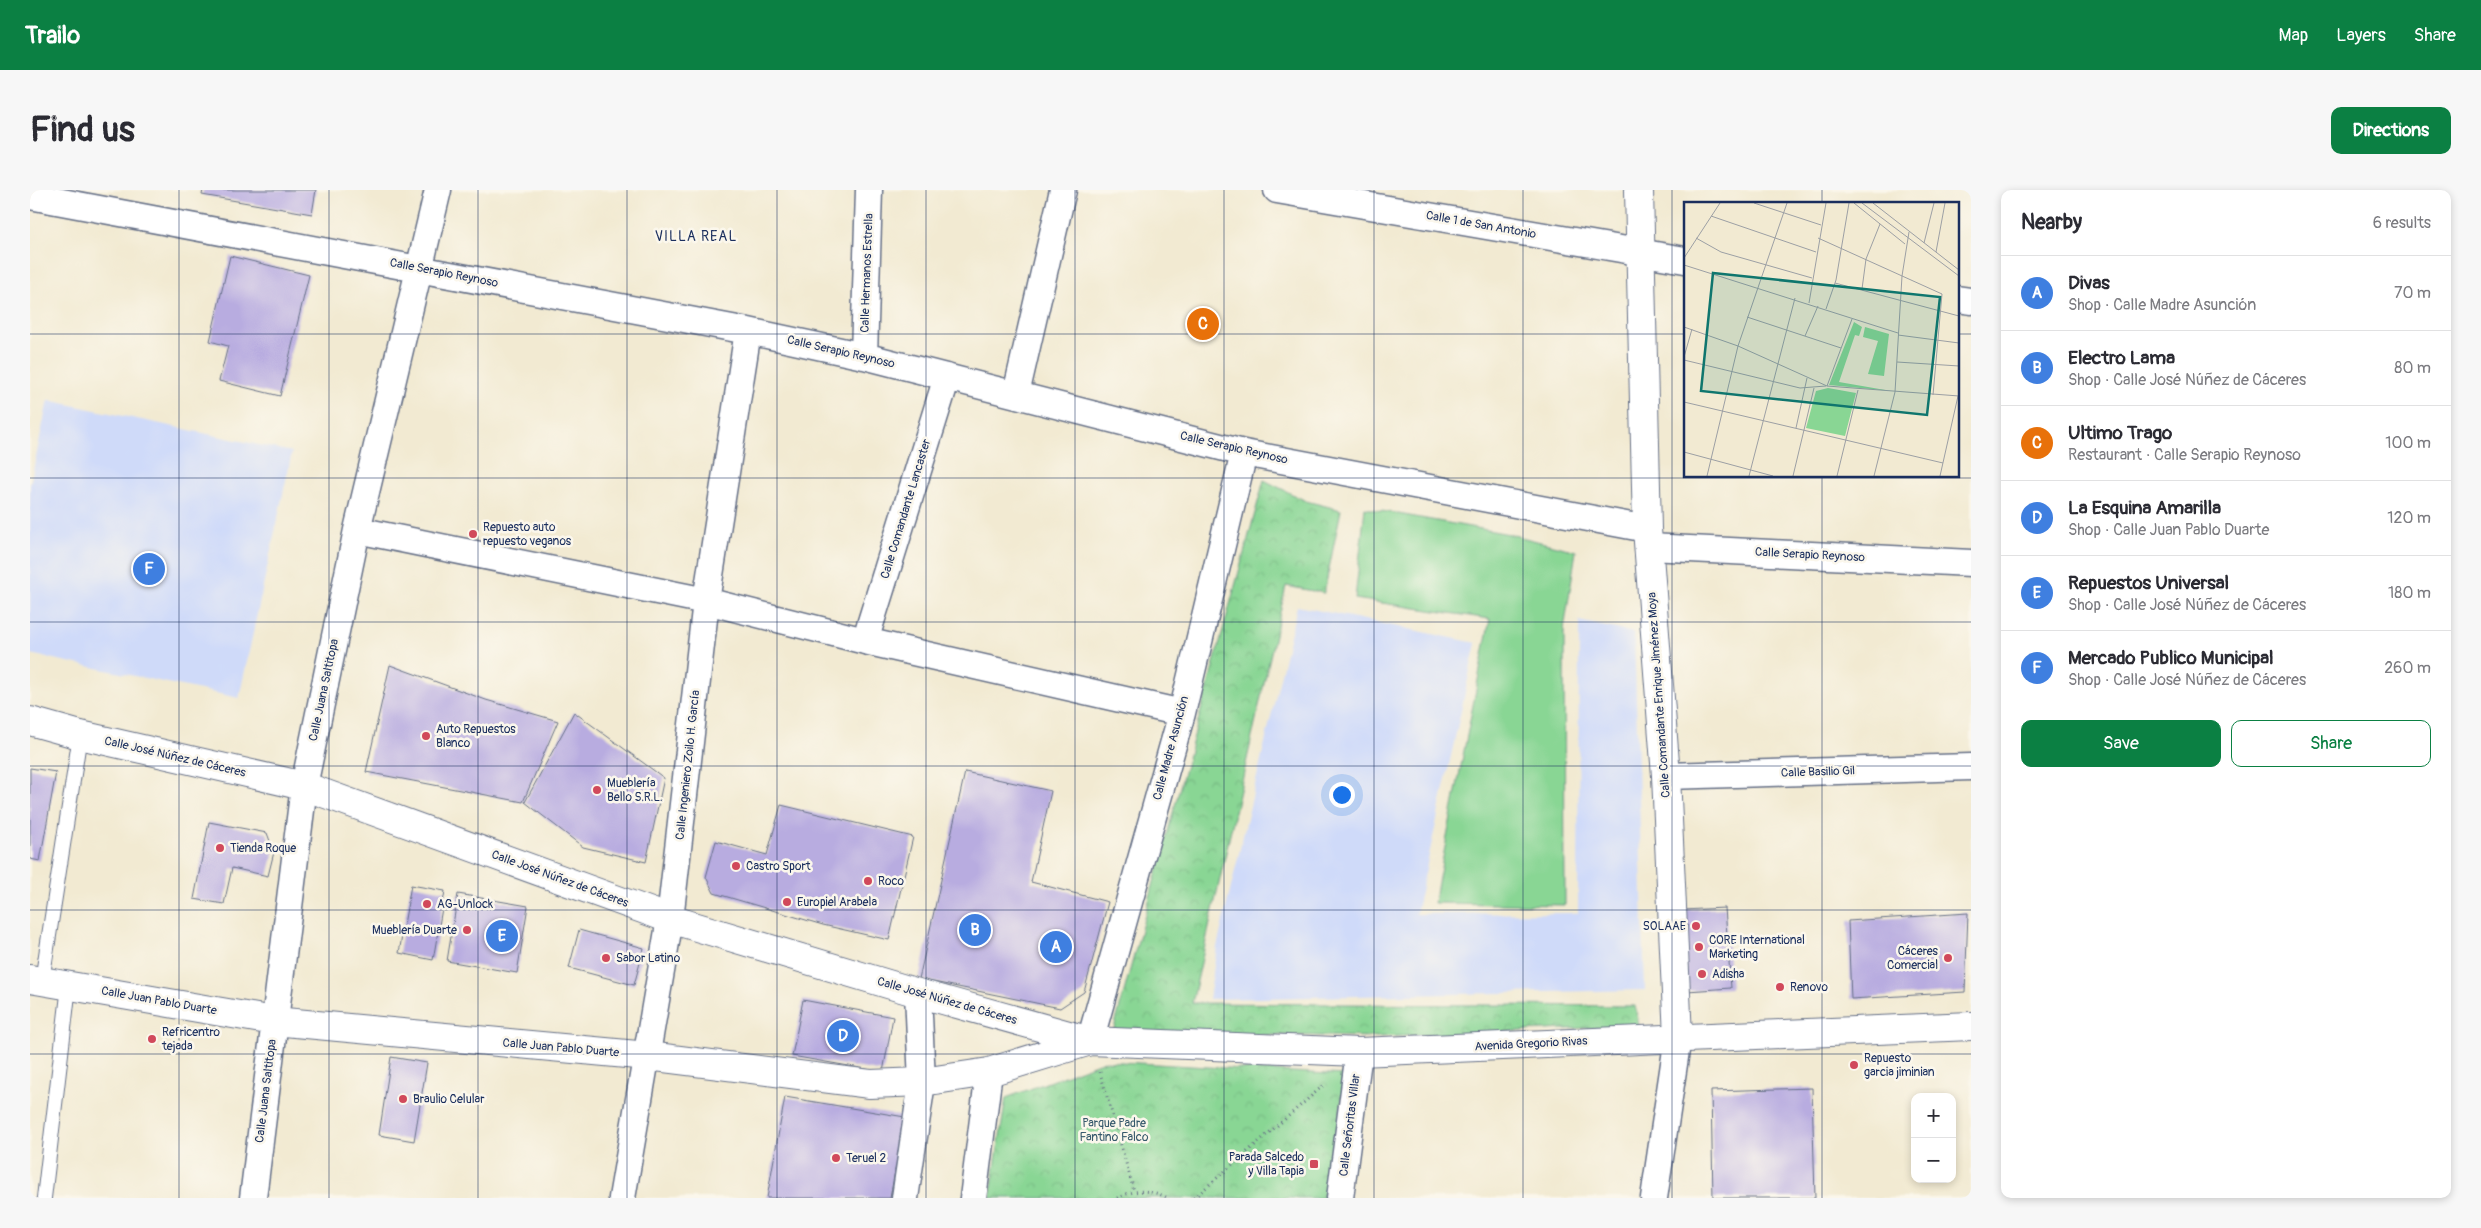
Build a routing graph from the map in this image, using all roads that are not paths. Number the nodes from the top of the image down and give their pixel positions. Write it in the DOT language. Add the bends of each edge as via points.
graph roads {
  1 [pos="438,190"];
  2 [pos="869,190"];
  3 [pos="1063,190"];
  4 [pos="1277,190"];
  5 [pos="1639,190"];
  6 [pos="1302,192"];
  7 [pos="30,196"];
  8 [pos="1641,253"];
  9 [pos="1684,260"];
  10 [pos="419,269"];
  11 [pos="1958,299"];
  12 [pos="1971,301"];
  13 [pos="748,331"];
  14 [pos="864,356"];
  15 [pos="947,377"];
  16 [pos="1016,394"];
  17 [pos="1244,452"];
  18 [pos="357,530"];
  19 [pos="1648,538"];
  20 [pos="1971,563"];
  21 [pos="706,601"];
  22 [pos="865,641"];
  23 [pos="1182,713"];
  24 [pos="30,721"];
  25 [pos="80,735"];
  26 [pos="1971,767"];
  27 [pos="1666,776"];
  28 [pos="304,786"];
  29 [pos="670,919"];
  30 [pos="36,980"];
  31 [pos="69,986"];
  32 [pos="918,993"];
  33 [pos="274,1021"];
  34 [pos="1971,1026"];
  35 [pos="1678,1037"];
  36 [pos="1090,1041"];
  37 [pos="1359,1052"];
  38 [pos="648,1056"];
  39 [pos="990,1072"];
  40 [pos="922,1082"];
  41 [pos="44,1198"];
  42 [pos="253,1198"];
  43 [pos="622,1198"];
  44 [pos="905,1198"];
  45 [pos="972,1198"];
  46 [pos="1340,1198"];
  47 [pos="1654,1198"];
  1 -- 10 [label="street, Calle Juana Saltitopa"];
  2 -- 14 [label="street, Calle Hermanos Estrella"];
  3 -- 16 [label="street"];
  4 -- 6 [label="street, Calle 1 de San Antonio"];
  5 -- 8 [label="main road, Calle Comandante Enrique Jiménez Moya"];
  6 -- 8 [label="street, Calle 1 de San Antonio"];
  7 -- 10 [label="street, Calle Serapio Reynoso"];
  8 -- 9 [label="street, Calle 1 de San Antonio"];
  8 -- 19 [label="main road, Calle Comandante Enrique Jiménez Moya"];
  10 -- 13 [label="street, Calle Serapio Reynoso"];
  10 -- 18 [label="street, Calle Juana Saltitopa"];
  11 -- 12 [label="street"];
  13 -- 14 [label="street, Calle Serapio Reynoso"];
  13 -- 21 [label="street, Calle Ingeniero Zoilo H. García"];
  14 -- 15 [label="street, Calle Serapio Reynoso"];
  15 -- 16 [label="street, Calle Serapio Reynoso"];
  15 -- 22 [label="street, Calle Comandante Lancaster"];
  16 -- 17 [label="street, Calle Serapio Reynoso"];
  17 -- 19 [label="street, Calle Serapio Reynoso"];
  17 -- 23 [label="street, Calle Madre Asunción"];
  18 -- 21 [label="street"];
  18 -- 28 [label="street, Calle Juana Saltitopa"];
  19 -- 20 [label="street, Calle Serapio Reynoso"];
  19 -- 27 [label="main road, Calle Comandante Enrique Jiménez Moya"];
  21 -- 22 [label="street"];
  21 -- 29 [label="street, Calle Ingeniero Zoilo H. García"];
  22 -- 23 [label="street"];
  23 -- 36 [label="street, Calle Madre Asunción"];
  24 -- 25 [label="main road, Calle José Núñez de Cáceres"];
  25 -- 28 [label="main road, Calle José Núñez de Cáceres"];
  25 -- 30 [label="lane"];
  26 -- 27 [label="street, Calle Basilio Gil"];
  27 -- 35 [label="main road, Calle Comandante Enrique Jiménez Moya"];
  28 -- 29 [label="main road, Calle José Núñez de Cáceres"];
  28 -- 33 [label="street, Calle Juana Saltitopa"];
  29 -- 32 [label="main road, Calle José Núñez de Cáceres"];
  29 -- 38 [label="street, Calle Ingeniero Zoilo H. García"];
  30 -- 31 [label="main road, Calle Juan Pablo Duarte"];
  31 -- 33 [label="main road, Calle Juan Pablo Duarte"];
  31 -- 41 [label="lane"];
  32 -- 36 [label="main road, Calle José Núñez de Cáceres"];
  32 -- 40 [label="street"];
  33 -- 38 [label="main road, Calle Juan Pablo Duarte"];
  33 -- 42 [label="street, Calle Juana Saltitopa"];
  34 -- 35 [label="main road, Avenida Gregorio Rivas"];
  35 -- 37 [label="main road, Avenida Gregorio Rivas"];
  35 -- 47 [label="street, Calle Comandante Enrique Jiménez Moya"];
  36 -- 37 [label="main road, Avenida Gregorio Rivas"];
  36 -- 39 [label="main road, Calle Juan Pablo Duarte"];
  37 -- 46 [label="street, Calle Señoritas Villar"];
  38 -- 40 [label="main road, Calle Juan Pablo Duarte" via="870,1084"];
  38 -- 43 [label="street, Calle Ingeniero Zoilo H. García"];
  39 -- 40 [label="main road, Calle Juan Pablo Duarte"];
  39 -- 45 [label="street"];
  40 -- 44 [label="street"];
}
